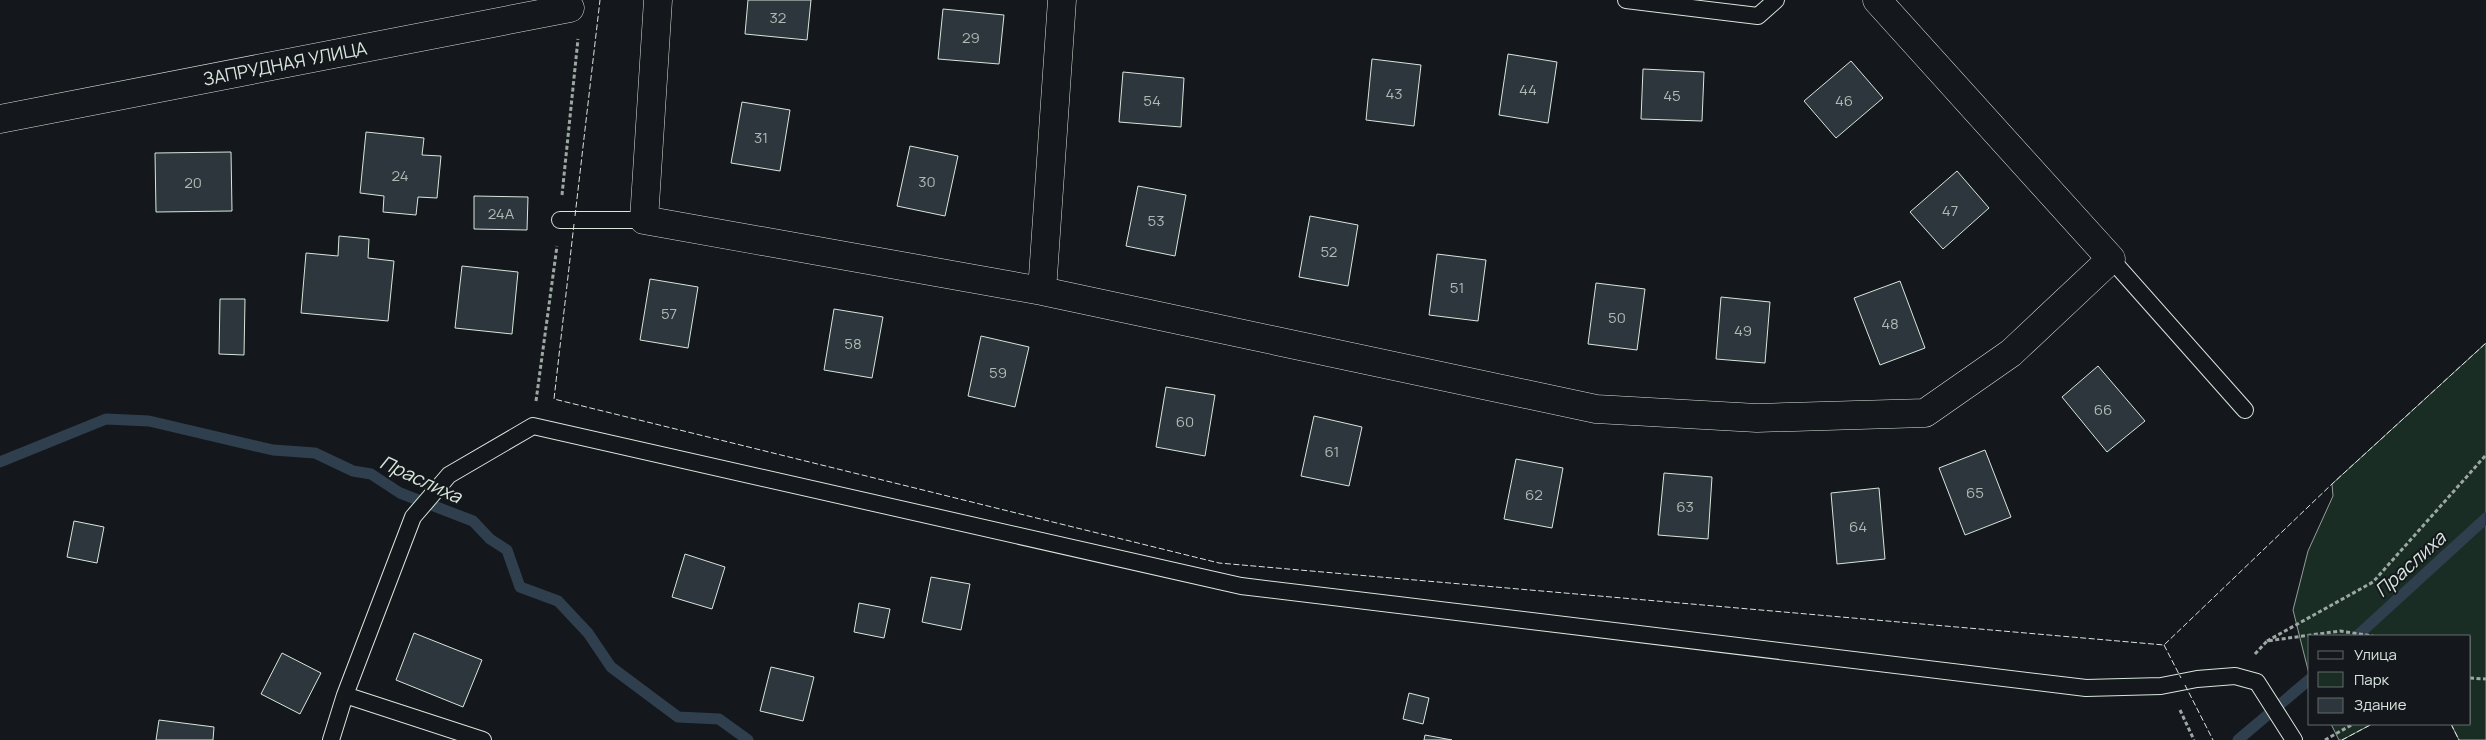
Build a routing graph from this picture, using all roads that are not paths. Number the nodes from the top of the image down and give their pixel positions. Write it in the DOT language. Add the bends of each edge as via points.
graph roads {
  1 [pos="658,0"];
  2 [pos="1062,0"];
  3 [pos="1626,0"];
  4 [pos="1776,0"];
  5 [pos="1877,0"];
  6 [pos="570,4"];
  7 [pos="0,119"];
  8 [pos="560,220"];
  9 [pos="644,220"];
  10 [pos="2111,259"];
  11 [pos="1042,291"];
  12 [pos="2245,410"];
  13 [pos="345,695"];
  14 [pos="2291,735"];
  15 [pos="331,740"];
  16 [pos="483,740"];
  1 -- 9 [label="street"];
  2 -- 11 [label="street"];
  3 -- 4 [label="lane" via="1758,16"];
  5 -- 10 [label="street"];
  6 -- 7 [label="street, ЗАПРУДНАЯ УЛИЦА"];
  8 -- 9 [label="lane"];
  9 -- 11 [label="street"];
  10 -- 11 [label="street" via="2011,353 1925,413 1767,418 1596,409"];
  10 -- 12 [label="lane"];
  13 -- 14 [label="lane" via="413,517 449,476 533,426 1242,586 2086,688 2161,686 2235,676 2257,682"];
  13 -- 15 [label="lane"];
  13 -- 16 [label="lane"];
}
